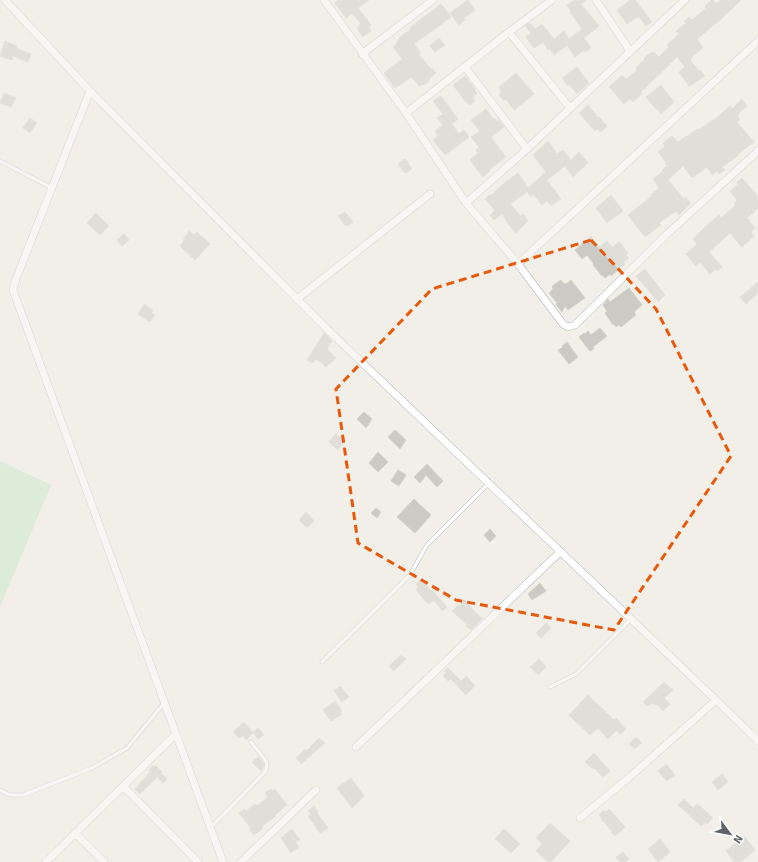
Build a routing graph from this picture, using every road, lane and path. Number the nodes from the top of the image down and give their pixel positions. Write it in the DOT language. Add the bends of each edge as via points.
graph roads {
  1 [pos="5,0"];
  2 [pos="324,0"];
  3 [pos="433,0"];
  4 [pos="552,0"];
  5 [pos="596,0"];
  6 [pos="685,0"];
  7 [pos="509,32"];
  8 [pos="758,41"];
  9 [pos="630,51"];
  10 [pos="362,54"];
  11 [pos="465,67"];
  12 [pos="90,91"];
  13 [pos="570,108"];
  14 [pos="406,113"];
  15 [pos="527,149"];
  16 [pos="758,151"];
  17 [pos="0,161"];
  18 [pos="52,188"];
  19 [pos="430,194"];
  20 [pos="466,203"];
  21 [pos="518,264"];
  22 [pos="297,299"];
  23 [pos="488,484"];
  24 [pos="560,552"];
  25 [pos="631,619"];
  26 [pos="322,662"];
  27 [pos="550,687"];
  28 [pos="716,700"];
  29 [pos="164,702"];
  30 [pos="176,734"];
  31 [pos="758,741"];
  32 [pos="251,742"];
  33 [pos="356,747"];
  34 [pos="123,786"];
  35 [pos="0,790"];
  36 [pos="316,790"];
  37 [pos="580,818"];
  38 [pos="210,828"];
  39 [pos="75,833"];
  40 [pos="46,862"];
  41 [pos="104,862"];
  42 [pos="198,862"];
  43 [pos="223,862"];
  44 [pos="241,862"];
  1 -- 12 [label="street"];
  2 -- 10 [label="street"];
  3 -- 10 [label="street"];
  4 -- 7 [label="street"];
  5 -- 9 [label="street"];
  6 -- 9 [label="street"];
  7 -- 11 [label="street"];
  7 -- 13 [label="street"];
  8 -- 21 [label="street"];
  9 -- 13 [label="street"];
  10 -- 14 [label="street"];
  11 -- 14 [label="street"];
  11 -- 15 [label="street"];
  12 -- 18 [label="street"];
  12 -- 22 [label="street"];
  13 -- 15 [label="street"];
  14 -- 20 [label="street"];
  15 -- 20 [label="street"];
  16 -- 21 [label="street" via="666,235 575,325 568,327 563,324"];
  17 -- 18 [label="lane"];
  18 -- 29 [label="street" via="13,290"];
  19 -- 22 [label="street"];
  20 -- 21 [label="street"];
  22 -- 23 [label="street"];
  23 -- 24 [label="street"];
  23 -- 26 [label="lane" via="427,545 410,575"];
  24 -- 25 [label="street"];
  24 -- 33 [label="street"];
  25 -- 27 [label="lane" via="576,674"];
  25 -- 28 [label="street"];
  28 -- 31 [label="street"];
  28 -- 37 [label="street"];
  29 -- 30 [label="street"];
  29 -- 35 [label="lane" via="127,748 92,768 23,795 10,795"];
  30 -- 34 [label="street"];
  30 -- 38 [label="street"];
  32 -- 38 [label="lane" via="266,761 265,772"];
  34 -- 39 [label="street"];
  34 -- 42 [label="street"];
  36 -- 44 [label="street"];
  38 -- 43 [label="street"];
  39 -- 40 [label="street"];
  39 -- 41 [label="street"];
}
